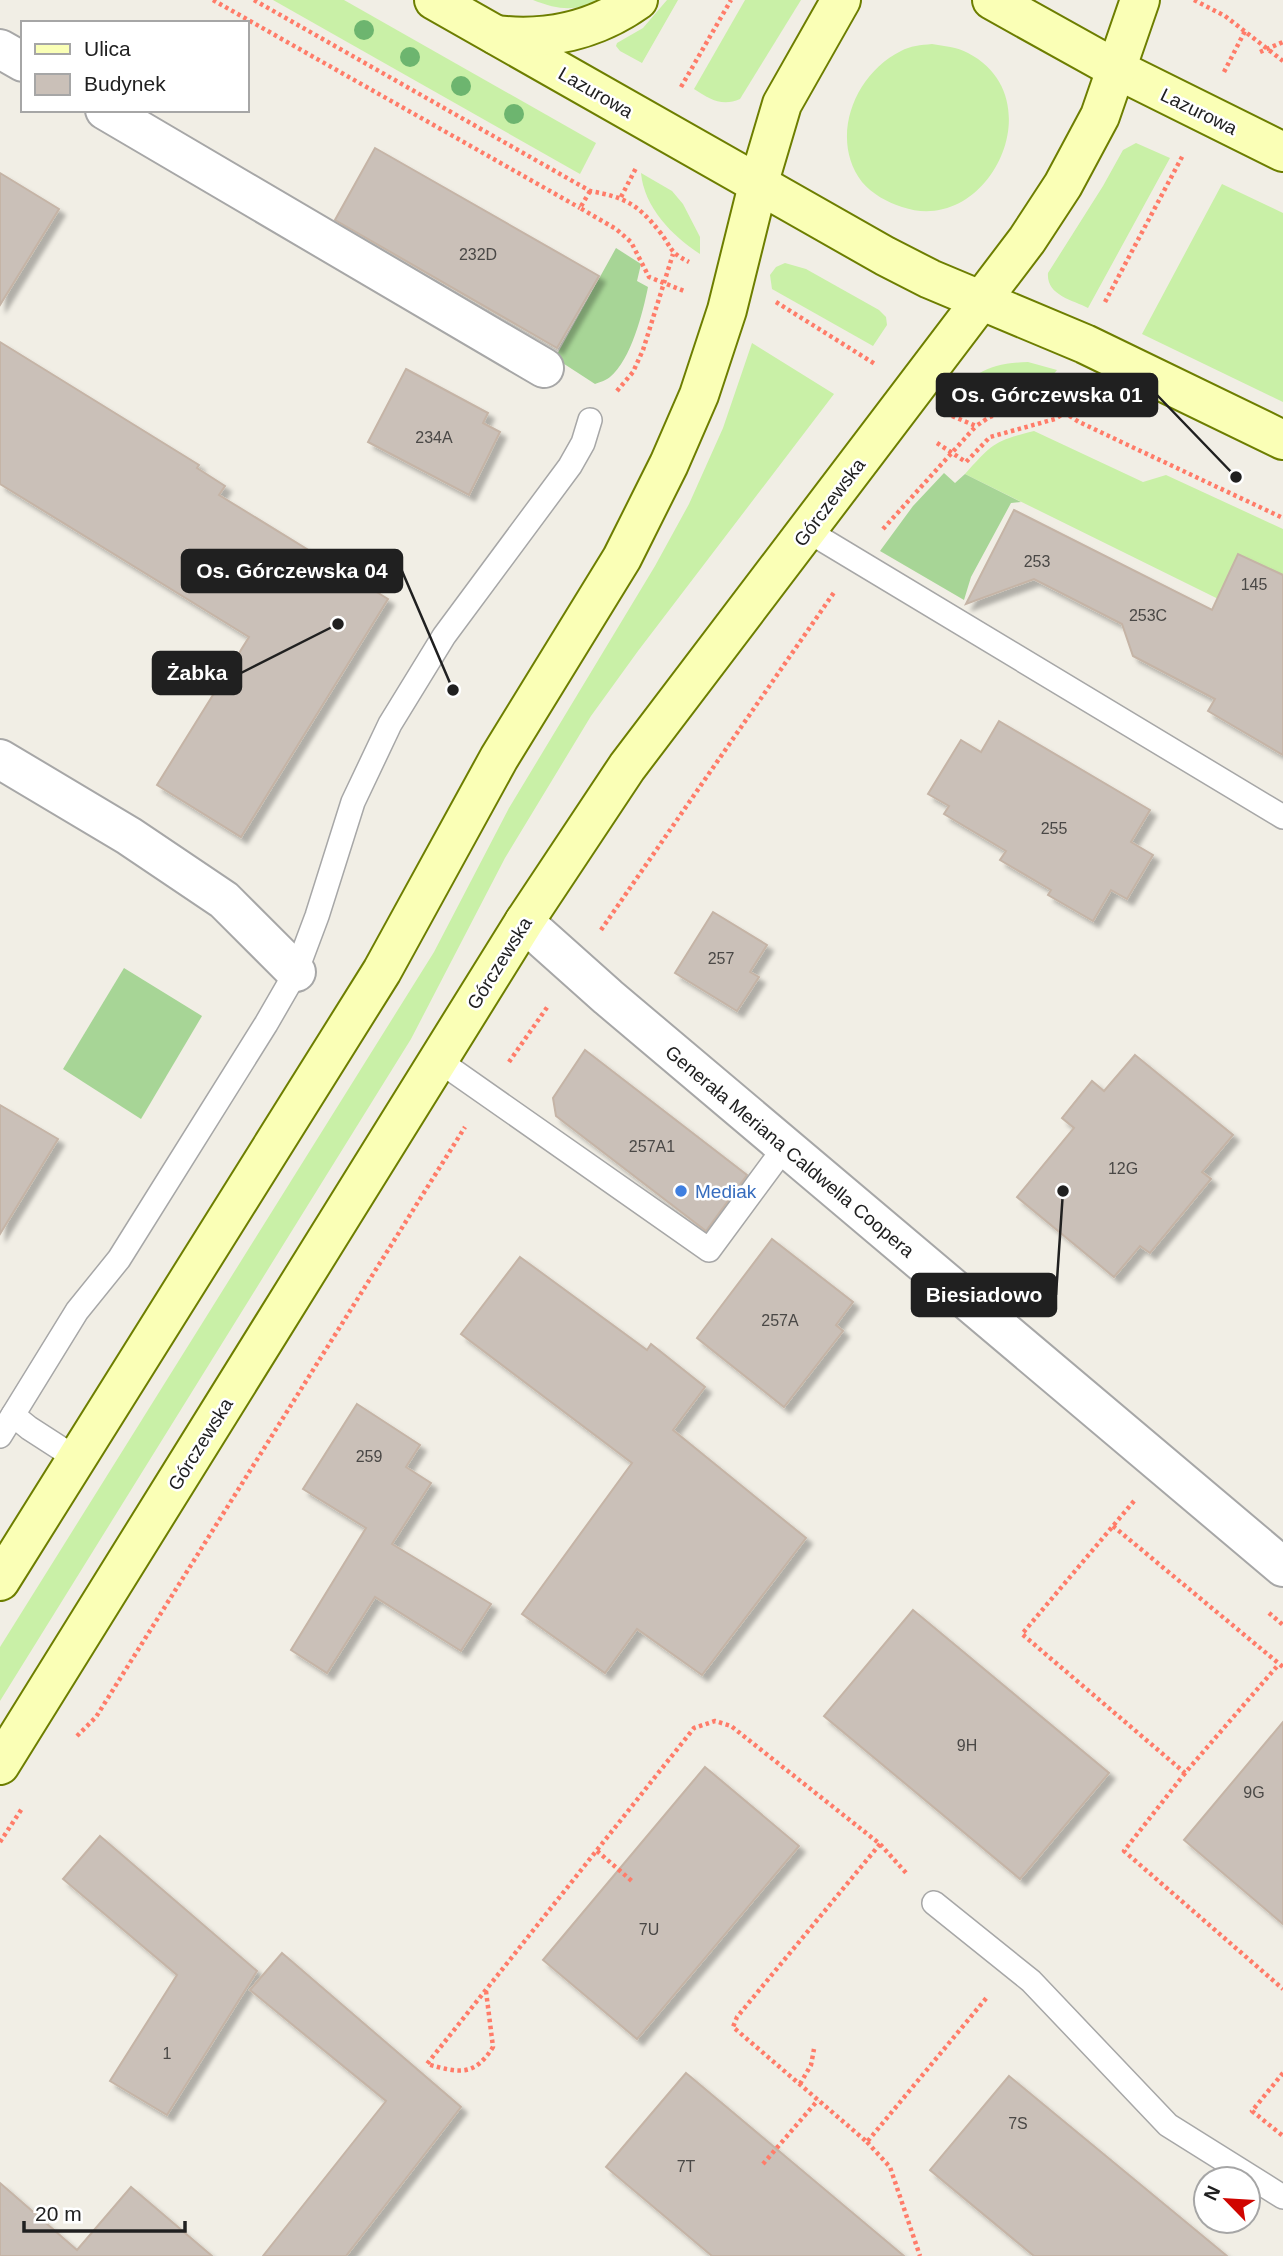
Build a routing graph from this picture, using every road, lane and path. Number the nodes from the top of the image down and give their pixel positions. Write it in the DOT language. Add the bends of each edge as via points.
graph roads {
  1 [pos="213,0"];
  2 [pos="254,0"];
  3 [pos="434,0"];
  4 [pos="638,0"];
  5 [pos="731,0"];
  6 [pos="841,0"];
  7 [pos="992,0"];
  8 [pos="1140,0"];
  9 [pos="1194,0"];
  10 [pos="1245,31"];
  11 [pos="494,34"];
  12 [pos="1283,42"];
  13 [pos="0,49"];
  14 [pos="1268,49"];
  15 [pos="1260,52"];
  16 [pos="21,61"];
  17 [pos="1283,61"];
  18 [pos="1228,64"];
  19 [pos="1116,69"];
  20 [pos="680,88"];
  21 [pos="107,112"];
  22 [pos="1283,152"];
  23 [pos="1182,156"];
  24 [pos="639,162"];
  25 [pos="758,185"];
  26 [pos="590,191"];
  27 [pos="621,197"];
  28 [pos="580,208"];
  29 [pos="673,254"];
  30 [pos="692,263"];
  31 [pos="665,284"];
  32 [pos="693,295"];
  33 [pos="771,298"];
  34 [pos="983,301"];
  35 [pos="1102,308"];
  36 [pos="862,354"];
  37 [pos="544,368"];
  38 [pos="1065,379"];
  39 [pos="1051,396"];
  40 [pos="1091,397"];
  41 [pos="945,413"];
  42 [pos="1065,413"];
  43 [pos="590,420"];
  44 [pos="976,426"];
  45 [pos="1283,440"];
  46 [pos="937,443"];
  47 [pos="951,452"];
  48 [pos="1283,518"];
  49 [pos="808,531"];
  50 [pos="856,560"];
  51 [pos="0,759"];
  52 [pos="1283,817"];
  53 [pos="524,922"];
  54 [pos="574,968"];
  55 [pos="296,972"];
  56 [pos="438,1060"];
  57 [pos="487,1094"];
  58 [pos="785,1147"];
  59 [pos="13,1415"];
  60 [pos="0,1436"];
  61 [pos="77,1459"];
  62 [pos="1129,1507"];
  63 [pos="1114,1525"];
  64 [pos="1283,1567"];
  65 [pos="0,1581"];
  66 [pos="1281,1666"];
  67 [pos="70,1743"];
  68 [pos="0,1765"];
  69 [pos="1185,1773"];
  70 [pos="30,1796"];
  71 [pos="0,1842"];
  72 [pos="880,1844"];
  73 [pos="597,1851"];
  74 [pos="634,1882"];
  75 [pos="933,1903"];
  76 [pos="1012,1966"];
  77 [pos="1283,1989"];
  78 [pos="486,1991"];
  79 [pos="814,2049"];
  80 [pos="1283,2073"];
  81 [pos="800,2084"];
  82 [pos="818,2100"];
  83 [pos="1283,2136"];
  84 [pos="867,2142"];
  85 [pos="764,2164"];
  86 [pos="1283,2197"];
  87 [pos="920,2256"];
  1 -- 28 [label="path"];
  2 -- 26 [label="path"];
  3 -- 11 [label="main road, Lazurowa"];
  4 -- 11 [label="main road" via="619,13 577,29 527,38"];
  5 -- 20 [label="path"];
  6 -- 25 [label="main road" via="782,104"];
  7 -- 19 [label="main road, Lazurowa"];
  8 -- 19 [label="main road"];
  9 -- 10 [label="path"];
  10 -- 14 [label="path"];
  10 -- 18 [label="path"];
  11 -- 25 [label="main road, Lazurowa"];
  12 -- 14 [label="path"];
  13 -- 16 [label="street"];
  14 -- 15 [label="path"];
  14 -- 17 [label="path"];
  19 -- 22 [label="main road, Lazurowa"];
  19 -- 34 [label="main road, Górczewska" via="1100,116 1063,185"];
  21 -- 37 [label="street"];
  23 -- 35 [label="path"];
  24 -- 27 [label="path"];
  25 -- 34 [label="main road, Lazurowa" via="885,256"];
  25 -- 61 [label="main road" via="727,310 699,395 622,558 499,758 382,971"];
  26 -- 27 [label="path"];
  26 -- 28 [label="path"];
  27 -- 29 [label="path" via="653,224"];
  28 -- 31 [label="path" via="631,242 649,277"];
  29 -- 30 [label="path"];
  29 -- 31 [label="path"];
  31 -- 32 [label="path"];
  31 -- 43 [label="path" via="633,372"];
  33 -- 36 [label="path"];
  34 -- 45 [label="main road" via="1085,344"];
  34 -- 49 [label="main road, Górczewska"];
  38 -- 39 [label="path"];
  39 -- 42 [label="path"];
  39 -- 44 [label="path" via="1029,407 990,416"];
  40 -- 42 [label="path"];
  41 -- 44 [label="path"];
  42 -- 47 [label="path" via="990,437 966,462"];
  42 -- 48 [label="path"];
  43 -- 55 [label="lane" via="570,466 444,636 390,724 353,802"];
  44 -- 47 [label="path"];
  46 -- 47 [label="path"];
  47 -- 50 [label="path"];
  49 -- 50 [label="lane"];
  49 -- 53 [label="main road, Górczewska" via="627,766"];
  50 -- 52 [label="lane"];
  50 -- 54 [label="path"];
  51 -- 55 [label="street" via="129,836 224,900"];
  53 -- 54 [label="street, Generała Meriana Caldwella Coopera"];
  53 -- 56 [label="main road, Górczewska"];
  54 -- 57 [label="path"];
  54 -- 58 [label="street, Generała Meriana Caldwella Coopera"];
  55 -- 59 [label="lane" via="119,1259 77,1311"];
  56 -- 57 [label="lane"];
  56 -- 68 [label="main road, Górczewska"];
  57 -- 58 [label="lane" via="709,1250"];
  57 -- 67 [label="path" via="96,1717"];
  58 -- 64 [label="street, Generała Meriana Caldwella Coopera"];
  59 -- 60 [label="lane"];
  59 -- 61 [label="lane"];
  61 -- 65 [label="main road"];
  62 -- 63 [label="path"];
  63 -- 66 [label="path"];
  63 -- 69 [label="path" via="1023,1634"];
  66 -- 69 [label="path"];
  69 -- 77 [label="path" via="1124,1851"];
  70 -- 71 [label="path"];
  72 -- 73 [label="path" via="731,1726 715,1721 694,1728"];
  72 -- 75 [label="path"];
  72 -- 81 [label="path" via="733,2027"];
  73 -- 74 [label="path"];
  73 -- 78 [label="path"];
  75 -- 76 [label="lane"];
  76 -- 84 [label="path"];
  76 -- 86 [label="lane" via="1168,2125"];
  78 -- 78 [label="path" via="494,2047 483,2063 472,2070 427,2064"];
  79 -- 81 [label="path"];
  80 -- 83 [label="path" via="1252,2111"];
  81 -- 82 [label="path"];
  82 -- 84 [label="path"];
  82 -- 85 [label="path"];
  84 -- 87 [label="path" via="890,2167"];
}
